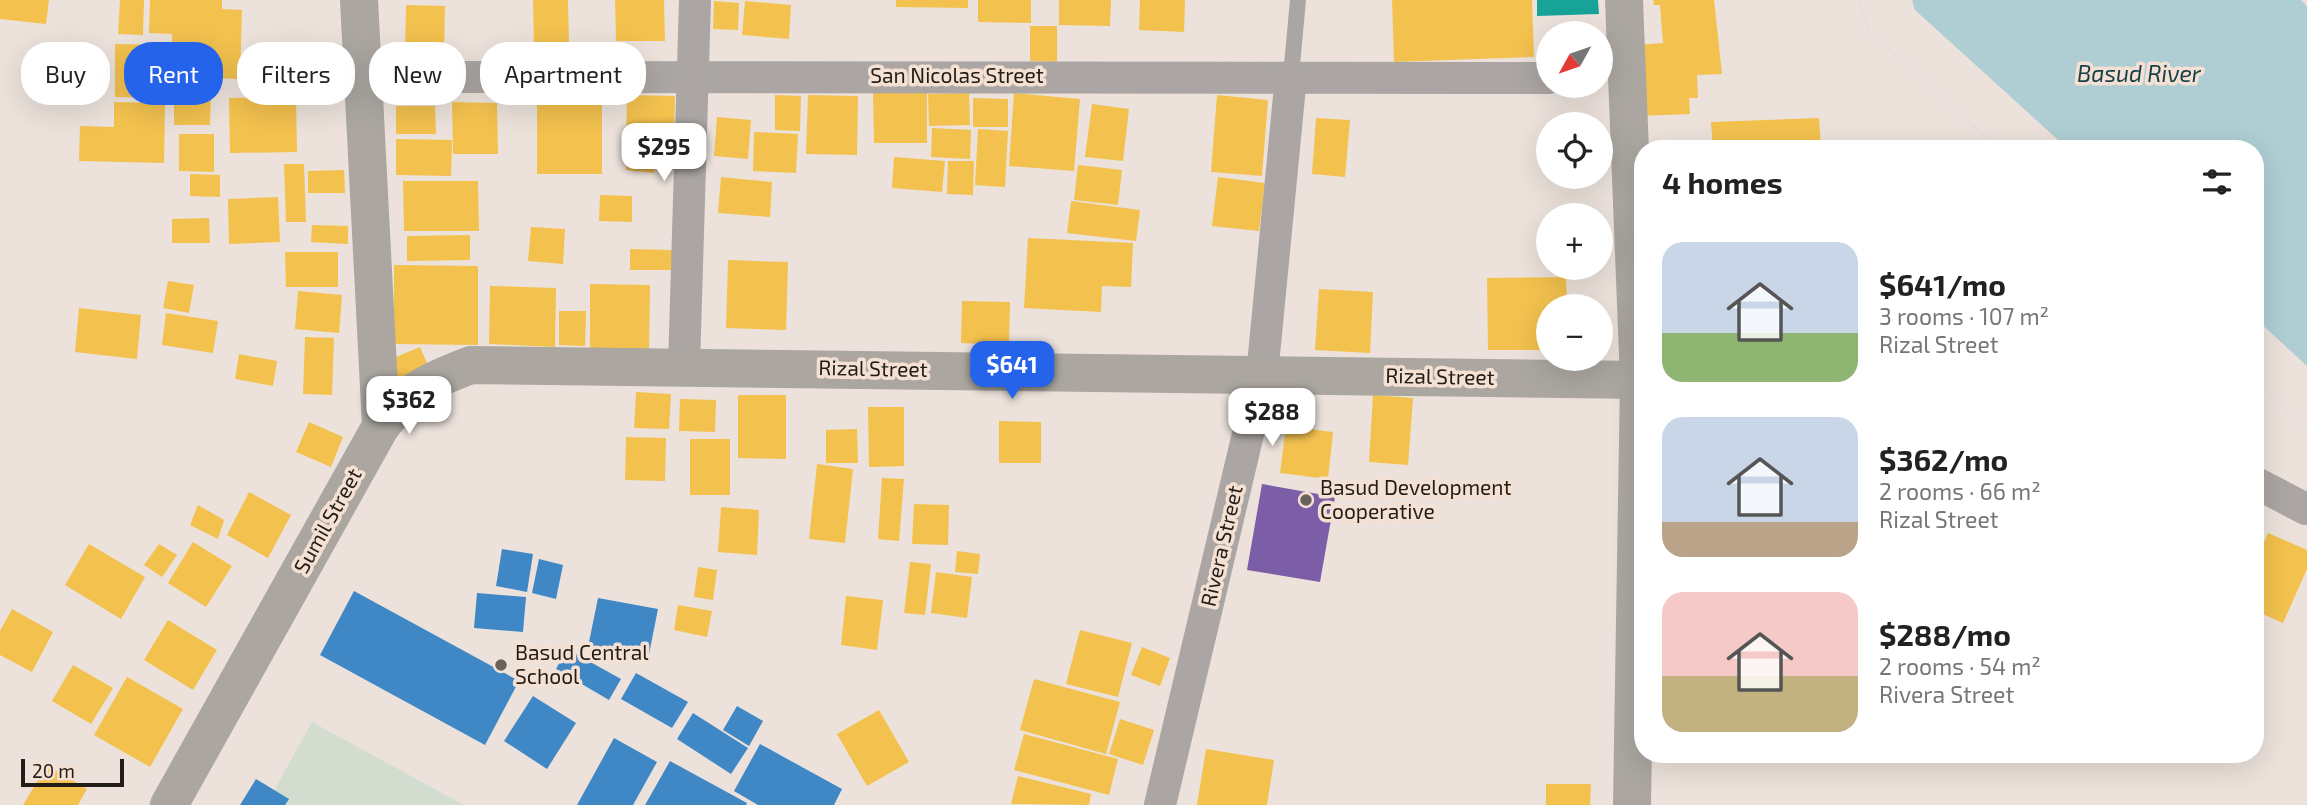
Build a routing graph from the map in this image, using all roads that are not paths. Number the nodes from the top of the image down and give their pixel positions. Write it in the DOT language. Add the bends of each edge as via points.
graph roads {
  1 [pos="359,0"];
  2 [pos="695,0"];
  3 [pos="1298,0"];
  4 [pos="1624,0"];
  5 [pos="1614,71"];
  6 [pos="365,76"];
  7 [pos="693,76"];
  8 [pos="1291,76"];
  9 [pos="1536,78"];
  10 [pos="1614,89"];
  11 [pos="1634,304"];
  12 [pos="684,367"];
  13 [pos="1262,374"];
  14 [pos="1634,380"];
  15 [pos="381,426"];
  16 [pos="2264,486"];
  17 [pos="2306,509"];
  18 [pos="1634,711"];
  19 [pos="169,805"];
  20 [pos="1160,805"];
  21 [pos="1632,805"];
  1 -- 6 [label="street"];
  2 -- 7 [label="street"];
  3 -- 8 [label="lane"];
  4 -- 5 [label="street"];
  6 -- 7 [label="street, San Nicolas Street"];
  6 -- 15 [label="street"];
  7 -- 8 [label="street, San Nicolas Street"];
  7 -- 12 [label="street"];
  8 -- 9 [label="street, San Nicolas Street"];
  8 -- 13 [label="street, Rivera Street"];
  10 -- 11 [label="street"];
  12 -- 13 [label="street, Rizal Street"];
  12 -- 15 [label="street, Rizal Street" via="471,365 429,381 404,397"];
  13 -- 14 [label="street, Rizal Street"];
  13 -- 20 [label="street, Rivera Street"];
  15 -- 19 [label="street, Sumil Street"];
  16 -- 17 [label="street"];
  18 -- 21 [label="street"];
}
